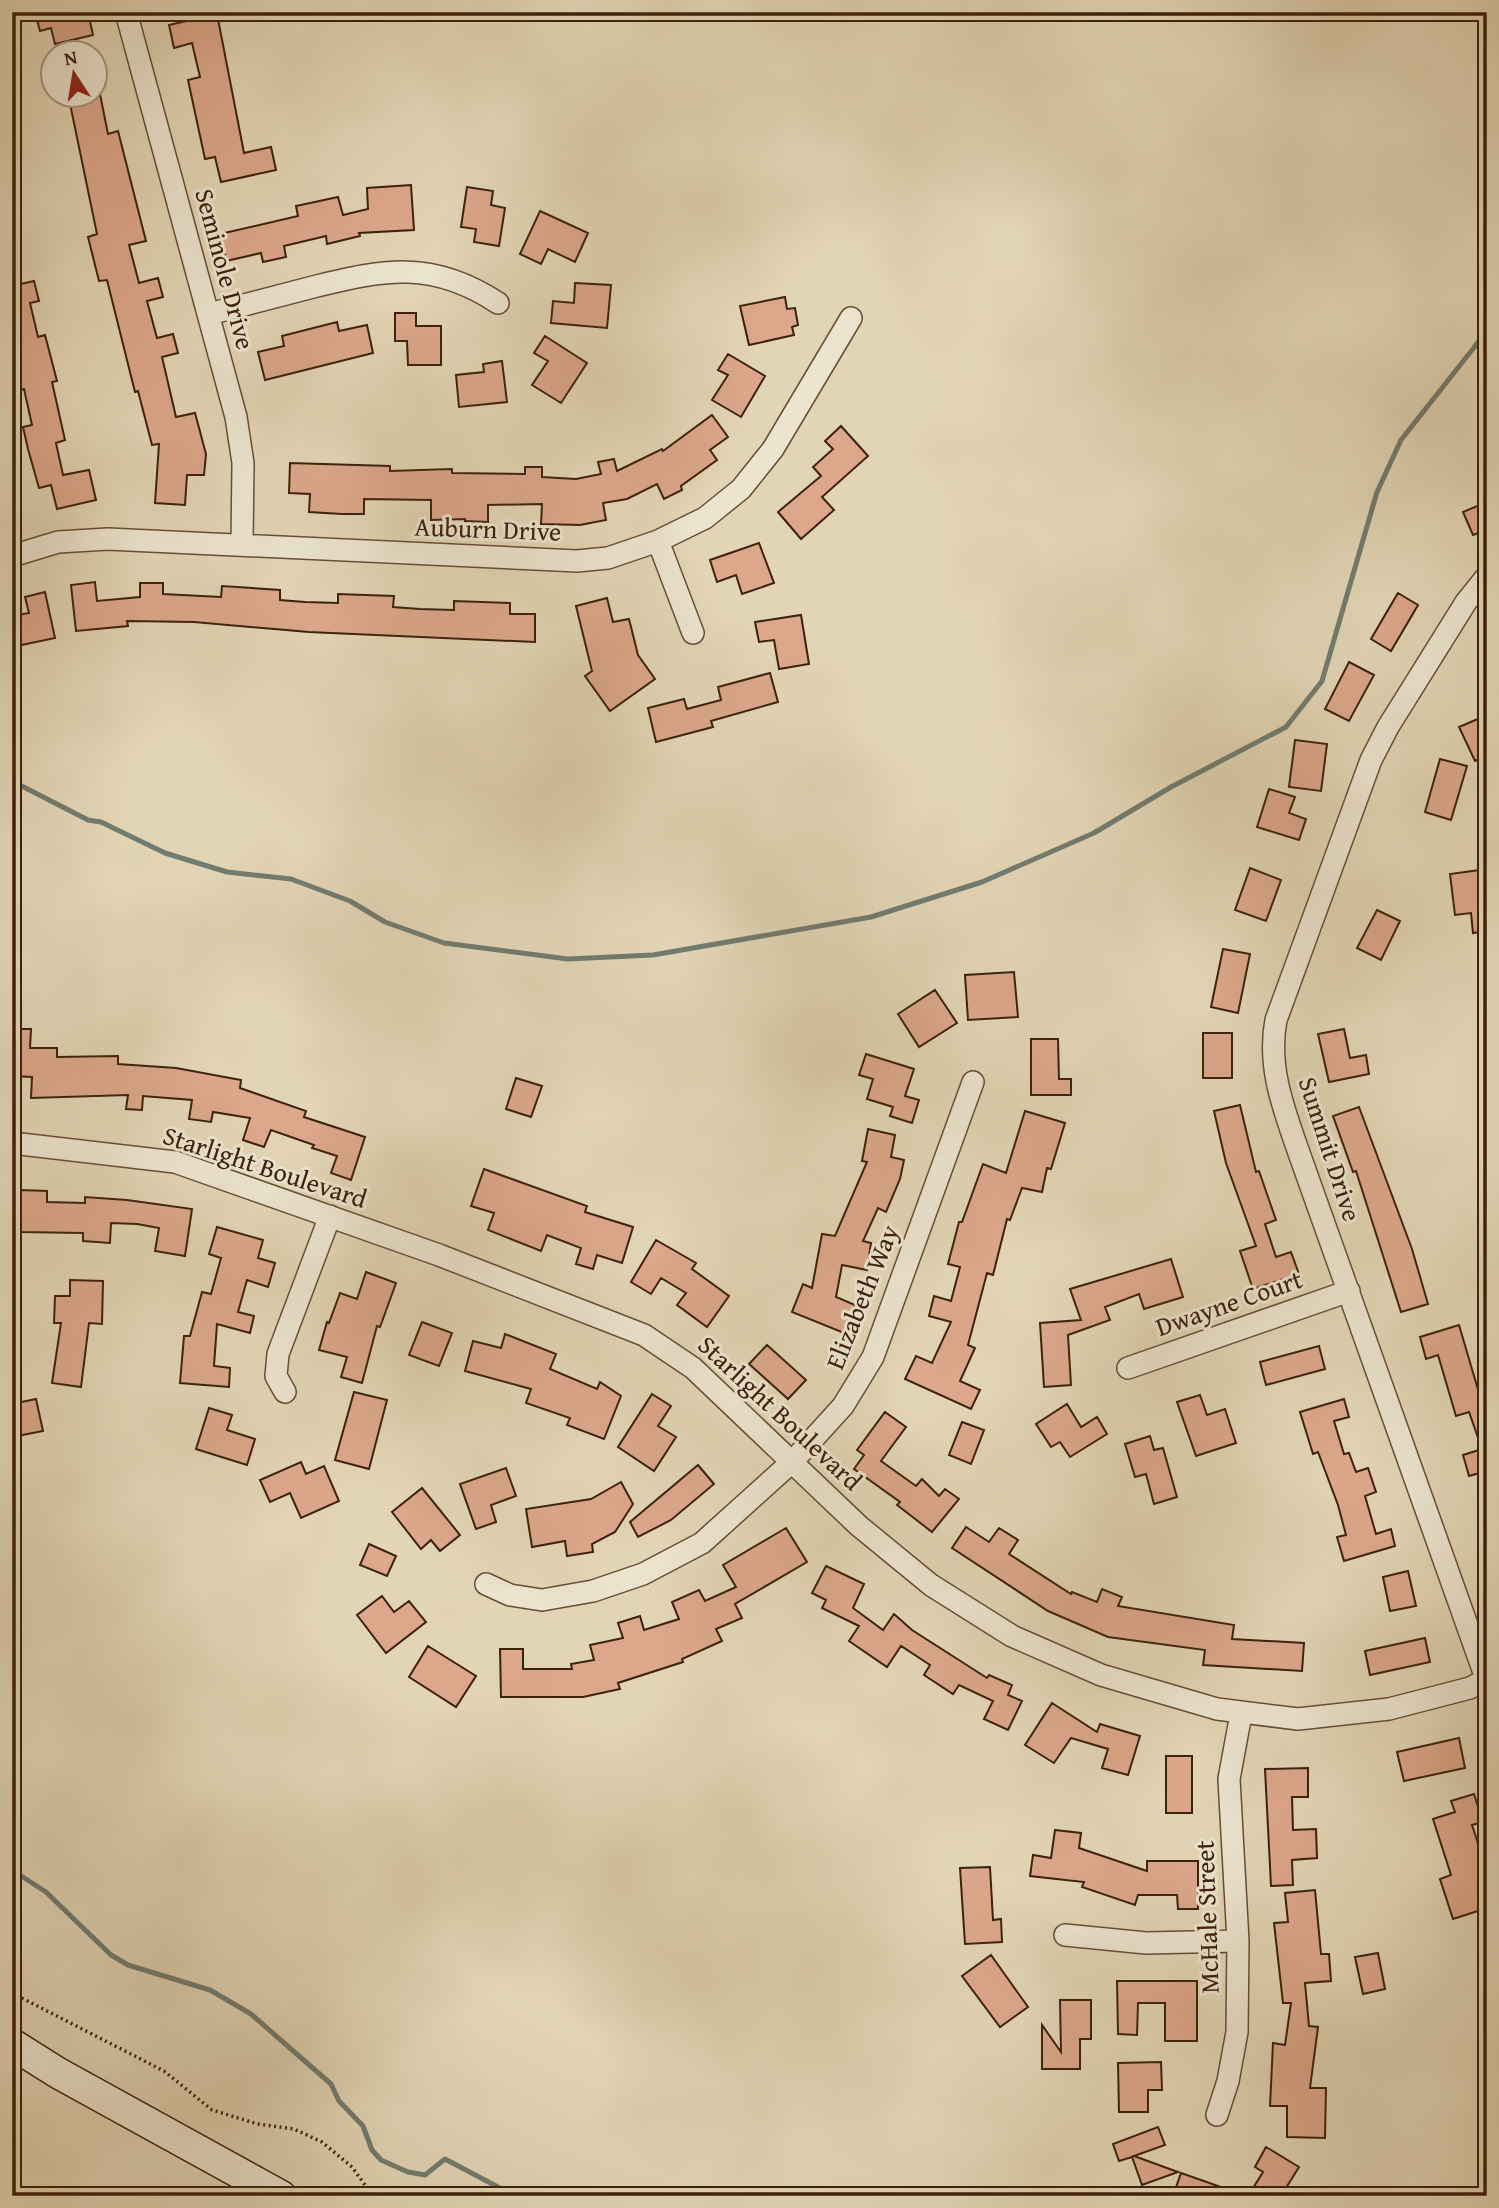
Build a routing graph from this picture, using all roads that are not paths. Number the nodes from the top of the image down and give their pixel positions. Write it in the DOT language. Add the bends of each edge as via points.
graph roads {
  1 [pos="126,12"];
  2 [pos="498,303"];
  3 [pos="209,314"];
  4 [pos="851,318"];
  5 [pos="658,541"];
  6 [pos="242,544"];
  7 [pos="13,550"];
  8 [pos="1487,576"];
  9 [pos="693,633"];
  10 [pos="972,1082"];
  11 [pos="12,1143"];
  12 [pos="330,1216"];
  13 [pos="1349,1291"];
  14 [pos="1128,1368"];
  15 [pos="285,1392"];
  16 [pos="793,1461"];
  17 [pos="486,1584"];
  18 [pos="1487,1680"];
  19 [pos="1241,1714"];
  20 [pos="1065,1934"];
  21 [pos="1238,1941"];
  22 [pos="12,2044"];
  23 [pos="1216,2115"];
  24 [pos="281,2196"];
  1 -- 3 [label="street, Seminole Drive"];
  2 -- 3 [label="street" via="451,278 400,270 369,273"];
  3 -- 6 [label="street, Seminole Drive" via="240,440"];
  4 -- 5 [label="street, Auburn Drive" via="755,475 705,517"];
  5 -- 6 [label="street, Auburn Drive" via="608,558 577,561"];
  5 -- 9 [label="street"];
  6 -- 7 [label="street, Auburn Drive" via="89,539"];
  8 -- 13 [label="street, Summit Drive" via="1466,602 1371,760 1275,1029 1279,1095"];
  10 -- 16 [label="street, Elizabeth Way" via="873,1357 843,1406"];
  11 -- 12 [label="street, Starlight Boulevard" via="175,1162"];
  12 -- 15 [label="street" via="278,1354 276,1376"];
  12 -- 16 [label="street, Starlight Boulevard" via="652,1339 694,1368"];
  13 -- 14 [label="street, Dwayne Court"];
  13 -- 18 [label="street, Summit Drive"];
  16 -- 17 [label="street, Elizabeth Way" via="702,1543 643,1574 593,1591 542,1600 510,1595"];
  16 -- 19 [label="street, Starlight Boulevard" via="890,1553 931,1586 993,1625 1101,1675"];
  18 -- 19 [label="street, Starlight Boulevard" via="1367,1713 1298,1719"];
  19 -- 21 [label="street, McHale Street" via="1229,1779"];
  20 -- 21 [label="street" via="1146,1943"];
  21 -- 23 [label="street, McHale Street" via="1236,2046"];
  22 -- 24 [label="main road"];
}
